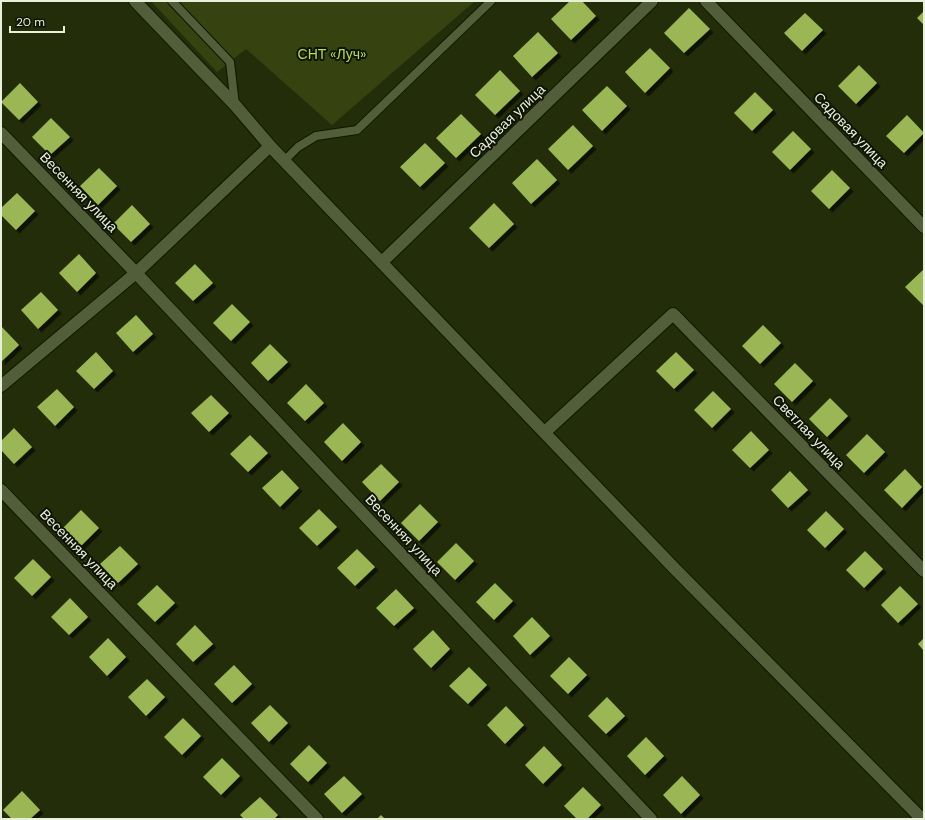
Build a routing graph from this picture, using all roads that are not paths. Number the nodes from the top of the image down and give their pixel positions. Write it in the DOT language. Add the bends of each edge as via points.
graph roads {
  1 [pos="136,1"];
  2 [pos="172,1"];
  3 [pos="491,1"];
  4 [pos="652,1"];
  5 [pos="706,1"];
  6 [pos="235,105"];
  7 [pos="1,133"];
  8 [pos="270,146"];
  9 [pos="285,160"];
  10 [pos="924,227"];
  11 [pos="382,262"];
  12 [pos="136,273"];
  13 [pos="1,386"];
  14 [pos="545,432"];
  15 [pos="1,490"];
  16 [pos="924,571"];
  17 [pos="318,819"];
  18 [pos="651,819"];
  19 [pos="922,819"];
  1 -- 6 [label="street"];
  2 -- 6 [label="lane" via="230,62"];
  3 -- 9 [label="lane" via="357,130 316,136 298,147"];
  4 -- 11 [label="street, Садовая улица"];
  5 -- 10 [label="street, Садовая улица"];
  6 -- 8 [label="street"];
  7 -- 12 [label="street, Весенняя улица"];
  8 -- 9 [label="street"];
  8 -- 12 [label="street"];
  9 -- 11 [label="street"];
  11 -- 14 [label="street"];
  12 -- 13 [label="street"];
  12 -- 18 [label="street, Весенняя улица"];
  14 -- 16 [label="street, Светлая улица" via="673,314"];
  14 -- 19 [label="street" via="675,569"];
  15 -- 17 [label="street, Весенняя улица"];
}
